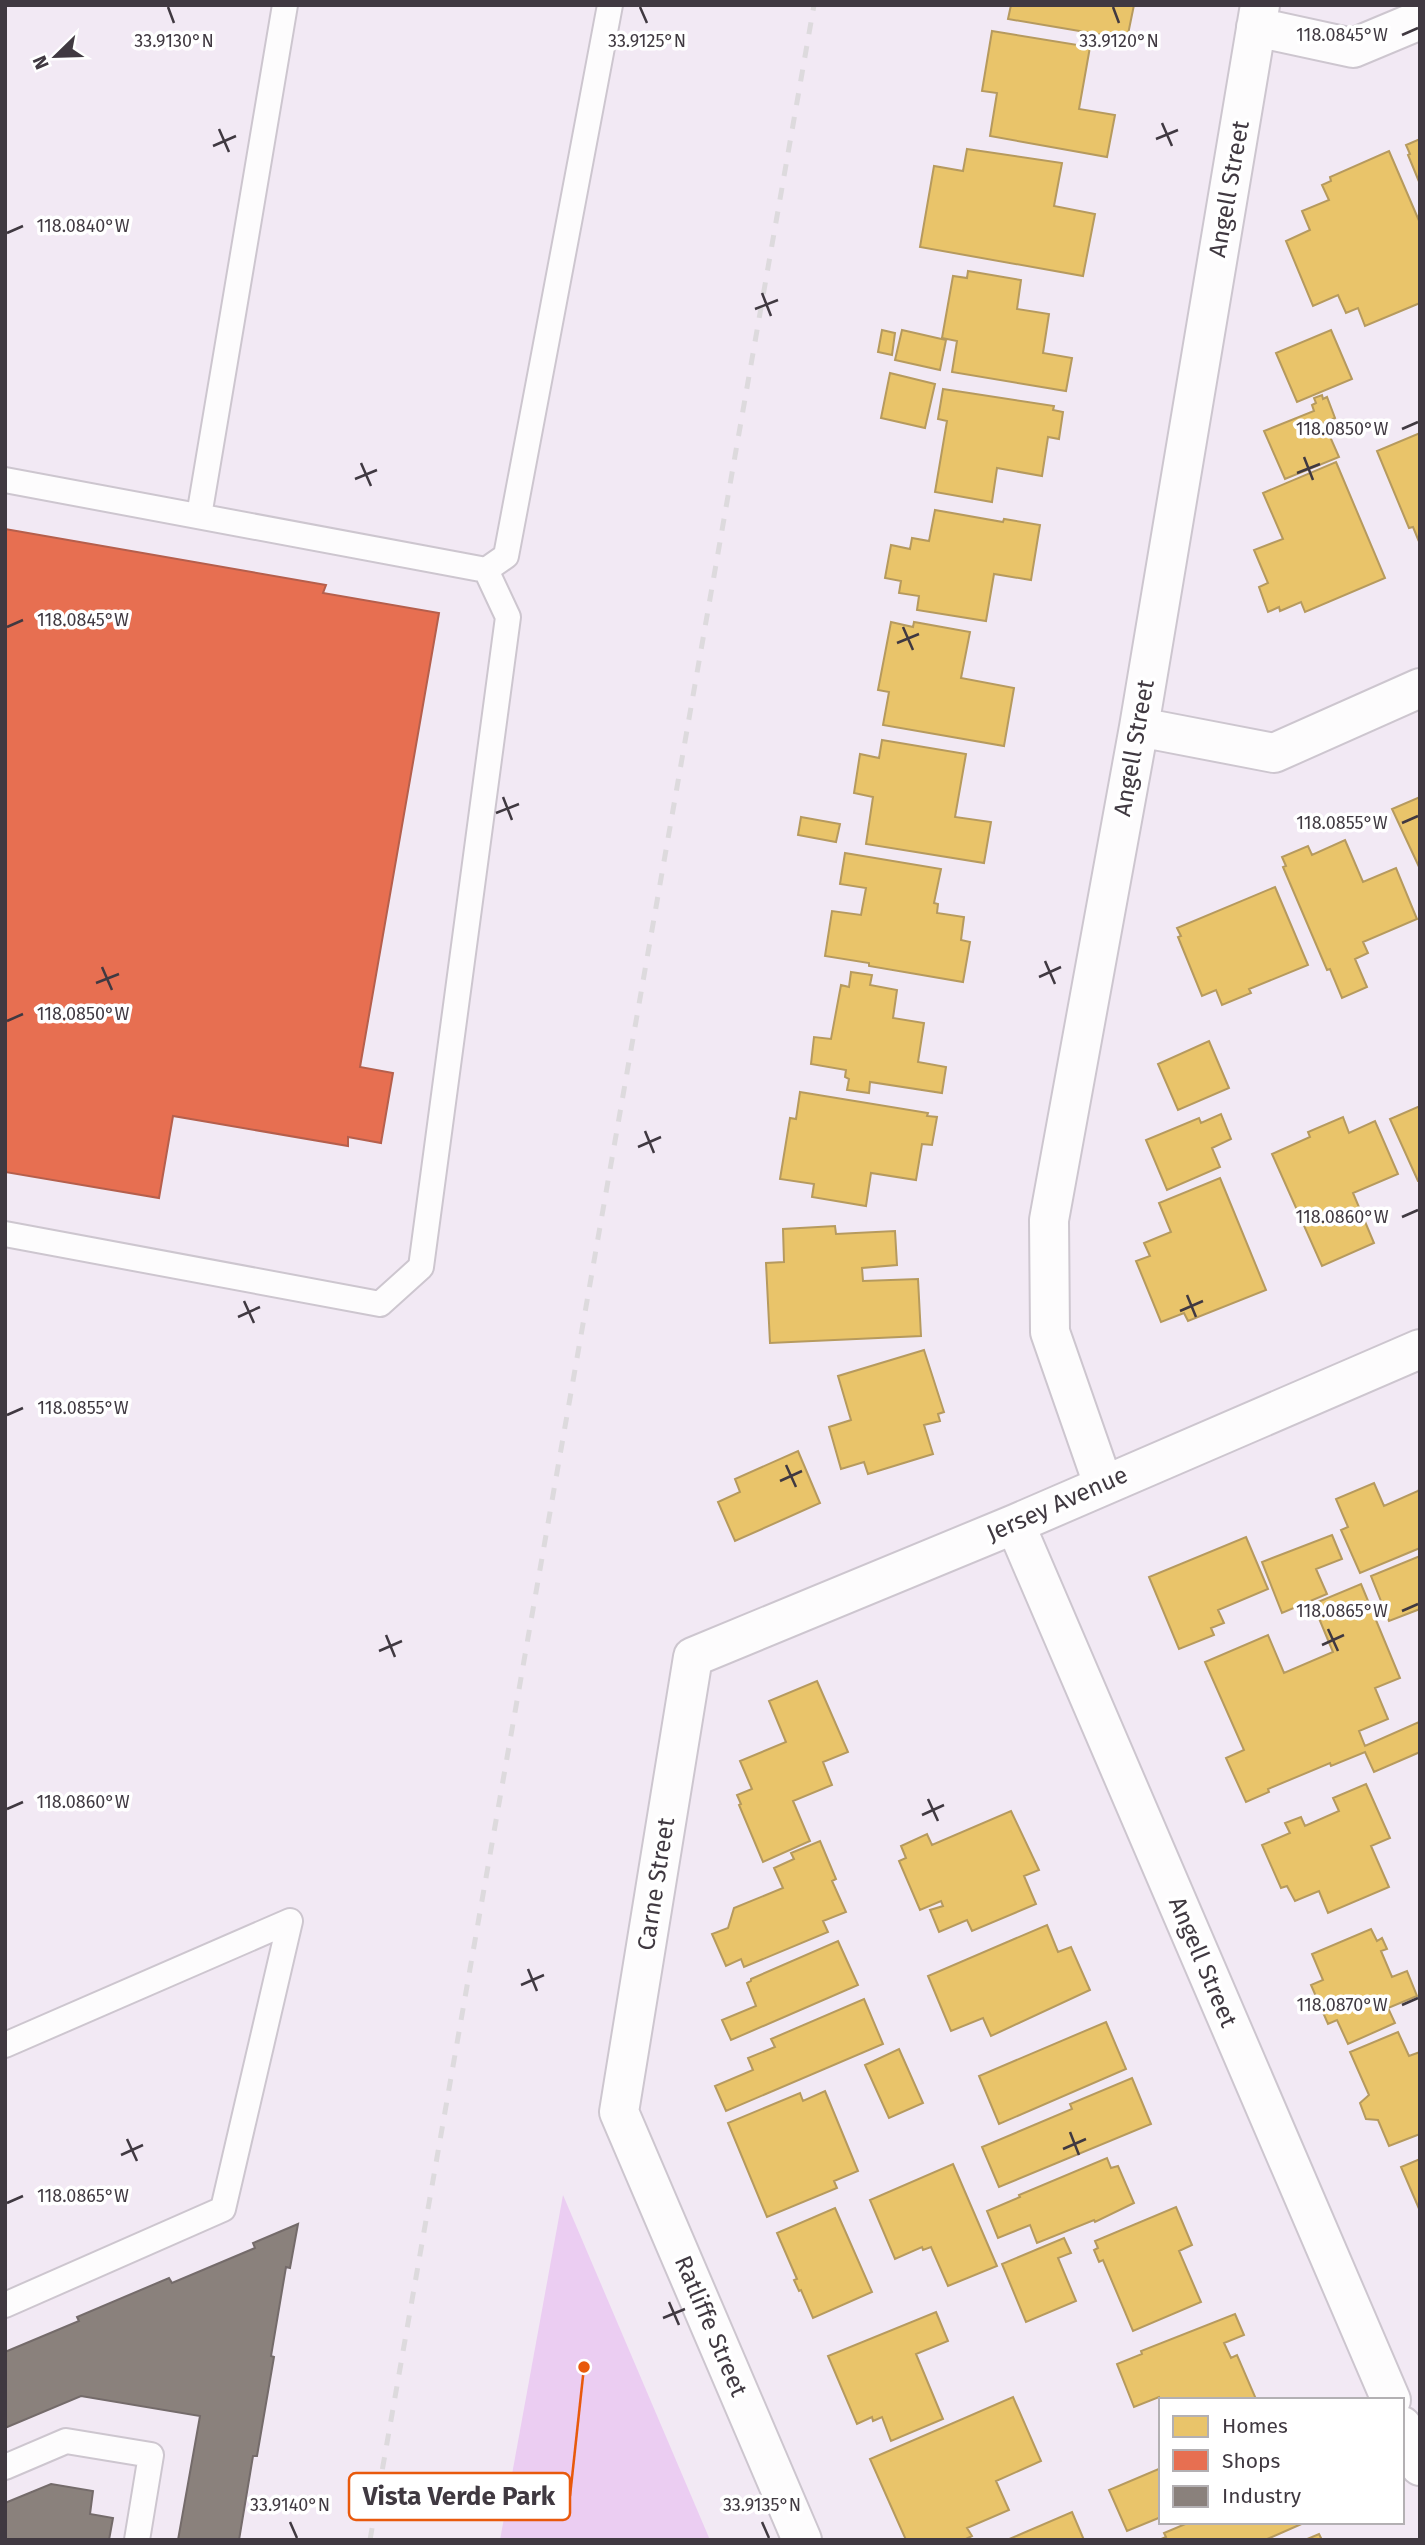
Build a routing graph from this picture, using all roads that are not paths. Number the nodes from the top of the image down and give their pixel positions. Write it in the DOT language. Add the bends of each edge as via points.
graph roads {
  1 [pos="285,5"];
  2 [pos="610,5"];
  3 [pos="1258,16"];
  4 [pos="1420,20"];
  5 [pos="5,480"];
  6 [pos="198,516"];
  7 [pos="486,569"];
  8 [pos="1420,688"];
  9 [pos="1139,727"];
  10 [pos="5,1234"];
  11 [pos="1420,1349"];
  12 [pos="1103,1484"];
  13 [pos="1015,1524"];
  14 [pos="693,1657"];
  15 [pos="5,2045"];
  16 [pos="620,2112"];
  17 [pos="5,2305"];
  18 [pos="1390,2398"];
  19 [pos="1404,2430"];
  20 [pos="1420,2466"];
  21 [pos="5,2467"];
  22 [pos="137,2540"];
  23 [pos="802,2540"];
  1 -- 6 [label="lane"];
  2 -- 7 [label="lane" via="506,556"];
  3 -- 4 [label="street" via="1353,48"];
  3 -- 9 [label="street, Angell Street"];
  5 -- 6 [label="lane"];
  6 -- 7 [label="lane"];
  7 -- 10 [label="lane" via="508,617 421,1266 380,1304"];
  8 -- 9 [label="street" via="1274,752"];
  9 -- 12 [label="street, Angell Street" via="1049,1220 1050,1332"];
  11 -- 12 [label="street, Jersey Avenue"];
  12 -- 13 [label="street, Jersey Avenue"];
  13 -- 14 [label="street, Jersey Avenue"];
  13 -- 18 [label="street, Angell Street"];
  14 -- 16 [label="street, Carne Street"];
  15 -- 17 [label="lane" via="290,1920 223,2210"];
  16 -- 23 [label="street, Ratliffe Street"];
  19 -- 20 [label="street"];
  21 -- 22 [label="lane" via="66,2441 151,2455"];
}
